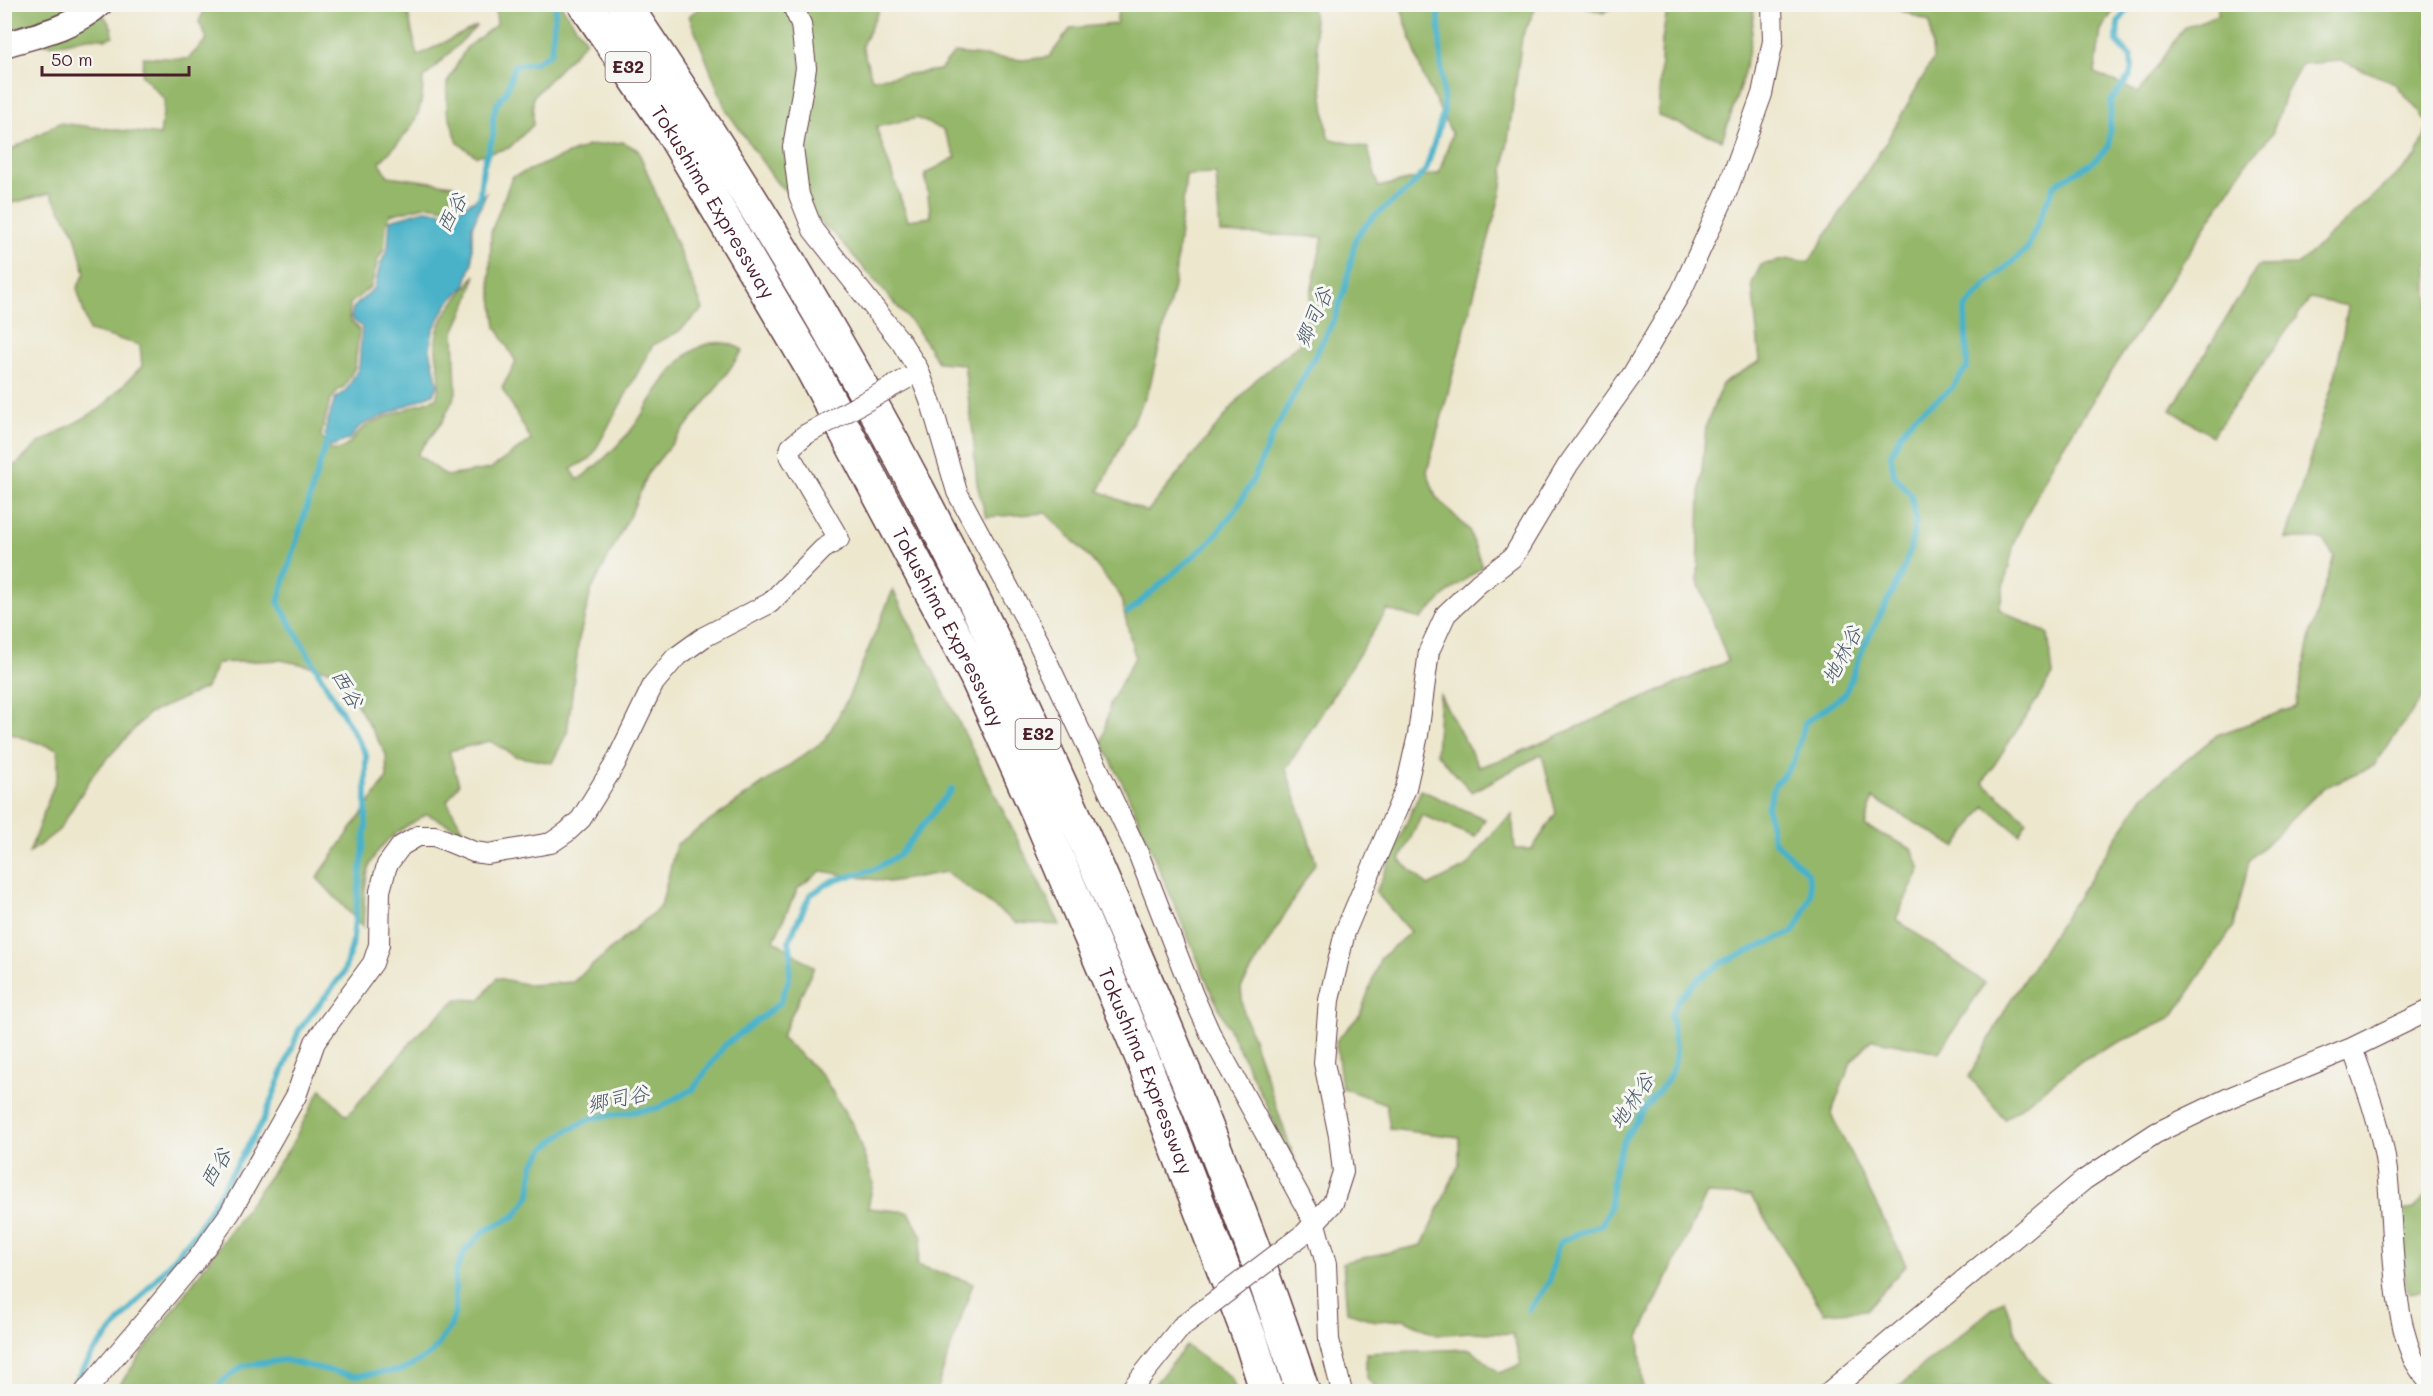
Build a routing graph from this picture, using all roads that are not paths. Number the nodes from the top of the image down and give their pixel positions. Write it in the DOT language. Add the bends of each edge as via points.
graph roads {
  1 [pos="100,4"];
  2 [pos="585,4"];
  3 [pos="624,4"];
  4 [pos="792,4"];
  5 [pos="1772,4"];
  6 [pos="4,45"];
  7 [pos="684,122"];
  8 [pos="912,374"];
  9 [pos="2428,1011"];
  10 [pos="2352,1048"];
  11 [pos="1308,1230"];
  12 [pos="2428,1381"];
  13 [pos="85,1392"];
  14 [pos="1129,1392"];
  15 [pos="1267,1392"];
  16 [pos="1303,1392"];
  17 [pos="1342,1392"];
  18 [pos="1829,1392"];
  1 -- 6 [label="street" via="59,28"];
  2 -- 7 [label="highway, Tokushima Expressway / E32"];
  3 -- 7 [label="highway, Tokushima Expressway / E32"];
  4 -- 8 [label="street" via="801,24 806,68 793,147 799,195 813,230 901,342"];
  5 -- 11 [label="street" via="1773,41 1762,94 1727,191 1681,292 1632,375 1568,465 1513,557 1446,614 1429,651 1418,735 1406,788 1345,932 1329,1000 1324,1063 1343,1172 1333,1203"];
  7 -- 15 [label="highway, Tokushima Expressway / E32" via="976,676 1145,1065"];
  7 -- 16 [label="highway, Tokushima Expressway / E32" via="839,347 918,490 1003,659 1182,1062"];
  8 -- 11 [label="street" via="932,405 957,492 1038,642 1133,843 1210,1033"];
  8 -- 13 [label="street, bridge" via="805,435 791,447 789,454 839,539 822,549 770,603 704,637 675,658 654,683 615,764 581,819 567,832 550,843 488,854 435,836 418,836 401,846 384,873 379,945 373,963 315,1042 296,1096 230,1213 198,1258"];
  9 -- 10 [label="street"];
  10 -- 12 [label="street" via="2371,1098 2387,1169 2404,1326 2414,1359"];
  10 -- 18 [label="street" via="2156,1133 2084,1180"];
  11 -- 14 [label="street, bridge" via="1181,1328"];
  11 -- 17 [label="street" via="1326,1264 1329,1340"];
}
